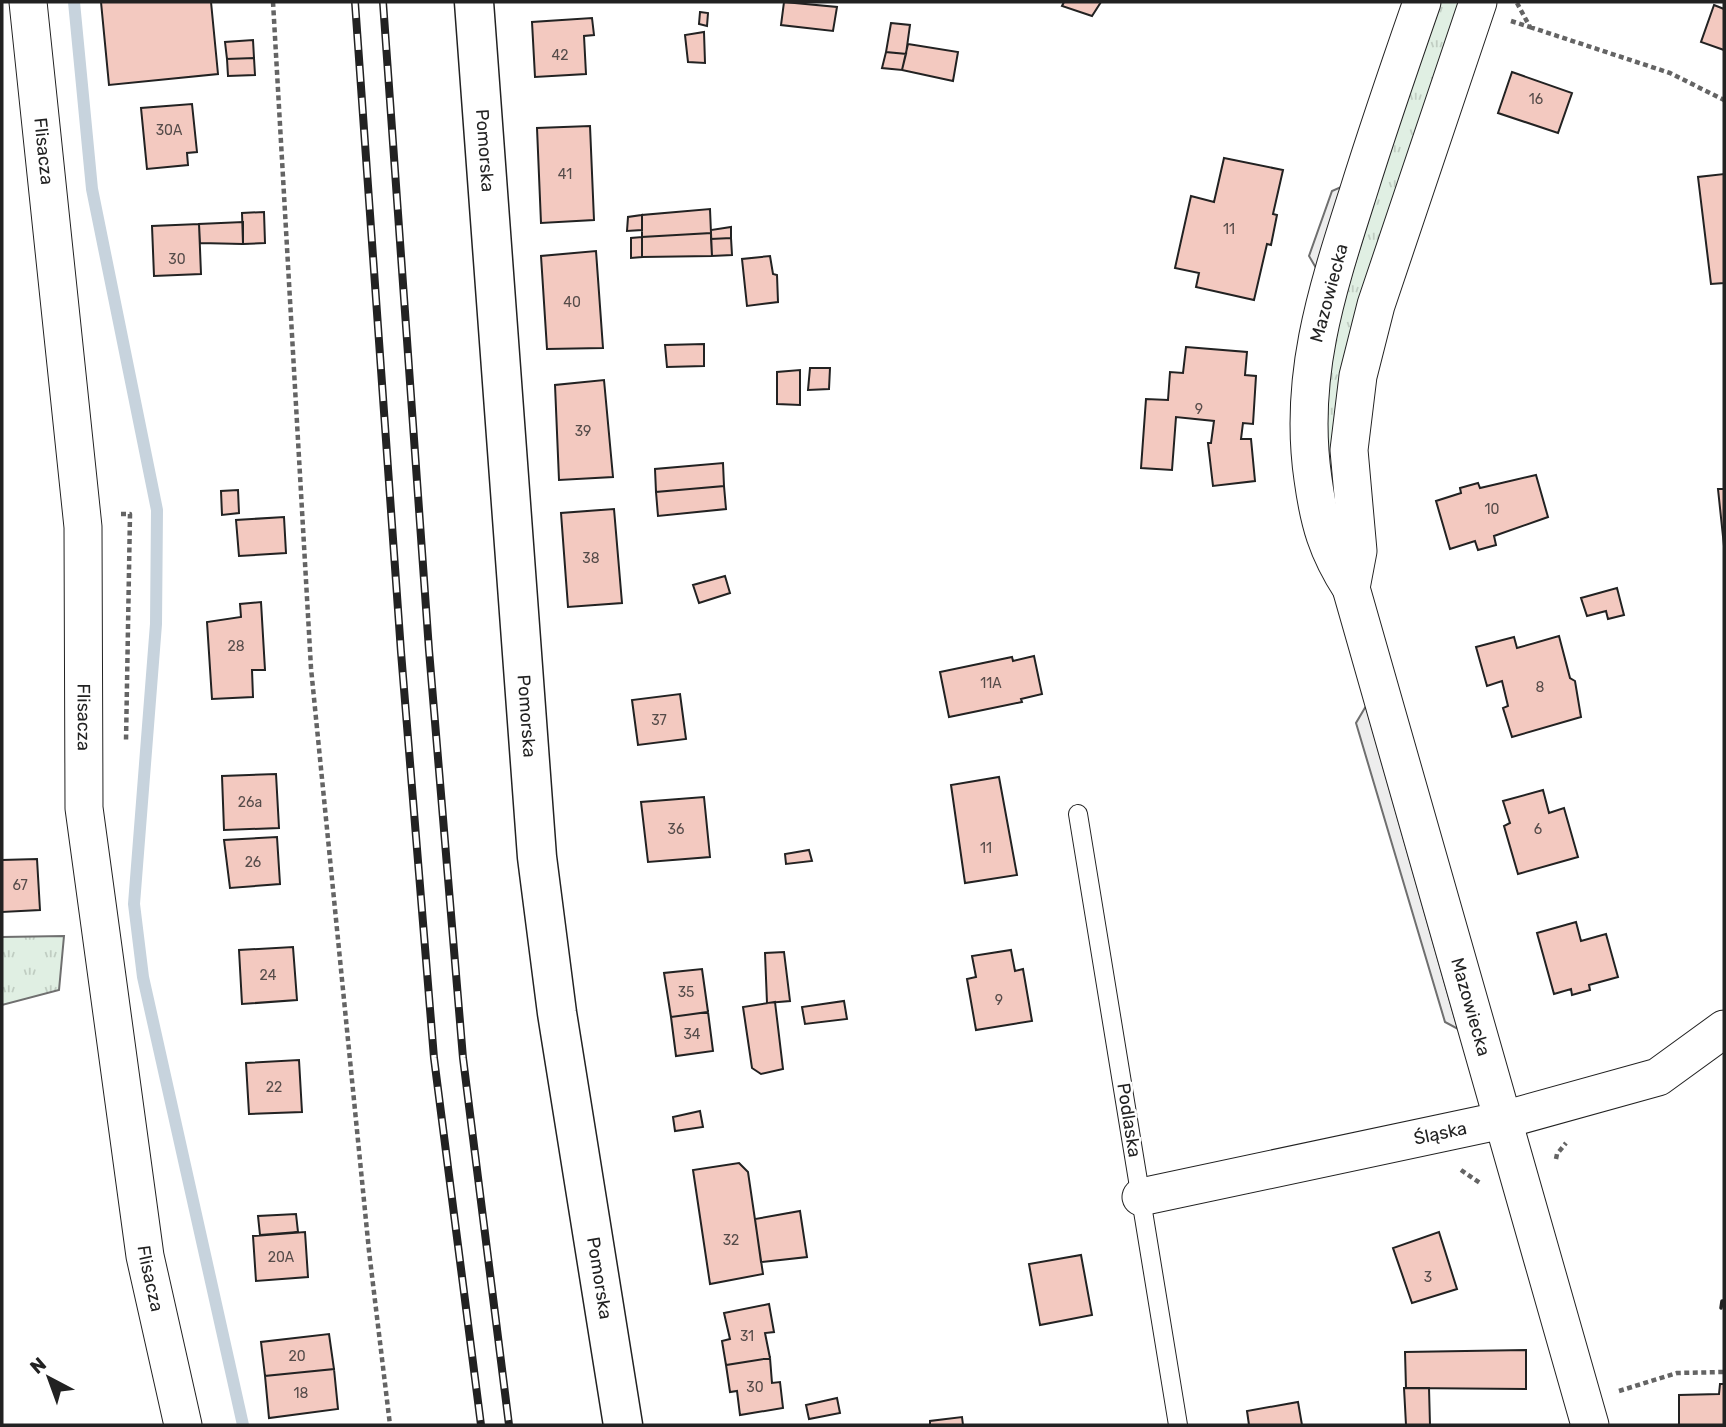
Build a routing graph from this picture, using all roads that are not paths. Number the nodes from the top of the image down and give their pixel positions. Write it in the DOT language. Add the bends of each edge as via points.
graph roads {
  1 [pos="28,2"];
  2 [pos="474,2"];
  3 [pos="1422,2"];
  4 [pos="1489,10"];
  5 [pos="1351,588"];
  6 [pos="1078,814"];
  7 [pos="1724,1029"];
  8 [pos="1503,1120"];
  9 [pos="1141,1197"];
  10 [pos="183,1425"];
  11 [pos="623,1425"];
  12 [pos="1178,1425"];
  13 [pos="1590,1425"];
  1 -- 10 [label="street, Flisacza" via="83,527 84,807 145,1256"];
  2 -- 11 [label="street, Pomorska" via="537,857 557,1013"];
  3 -- 5 [label="street, Mazowiecka" via="1328,285 1310,368 1309,452 1319,519 1331,559"];
  4 -- 5 [label="street, Mazowiecka" via="1376,305 1358,376 1349,450 1358,551"];
  5 -- 8 [label="street, Mazowiecka"];
  6 -- 9 [label="lane, Podlaska"];
  7 -- 8 [label="street, Śląska" via="1658,1077"];
  8 -- 9 [label="street, Śląska"];
  8 -- 13 [label="street, Mazowiecka"];
  9 -- 12 [label="lane, Podlaska"];
}
